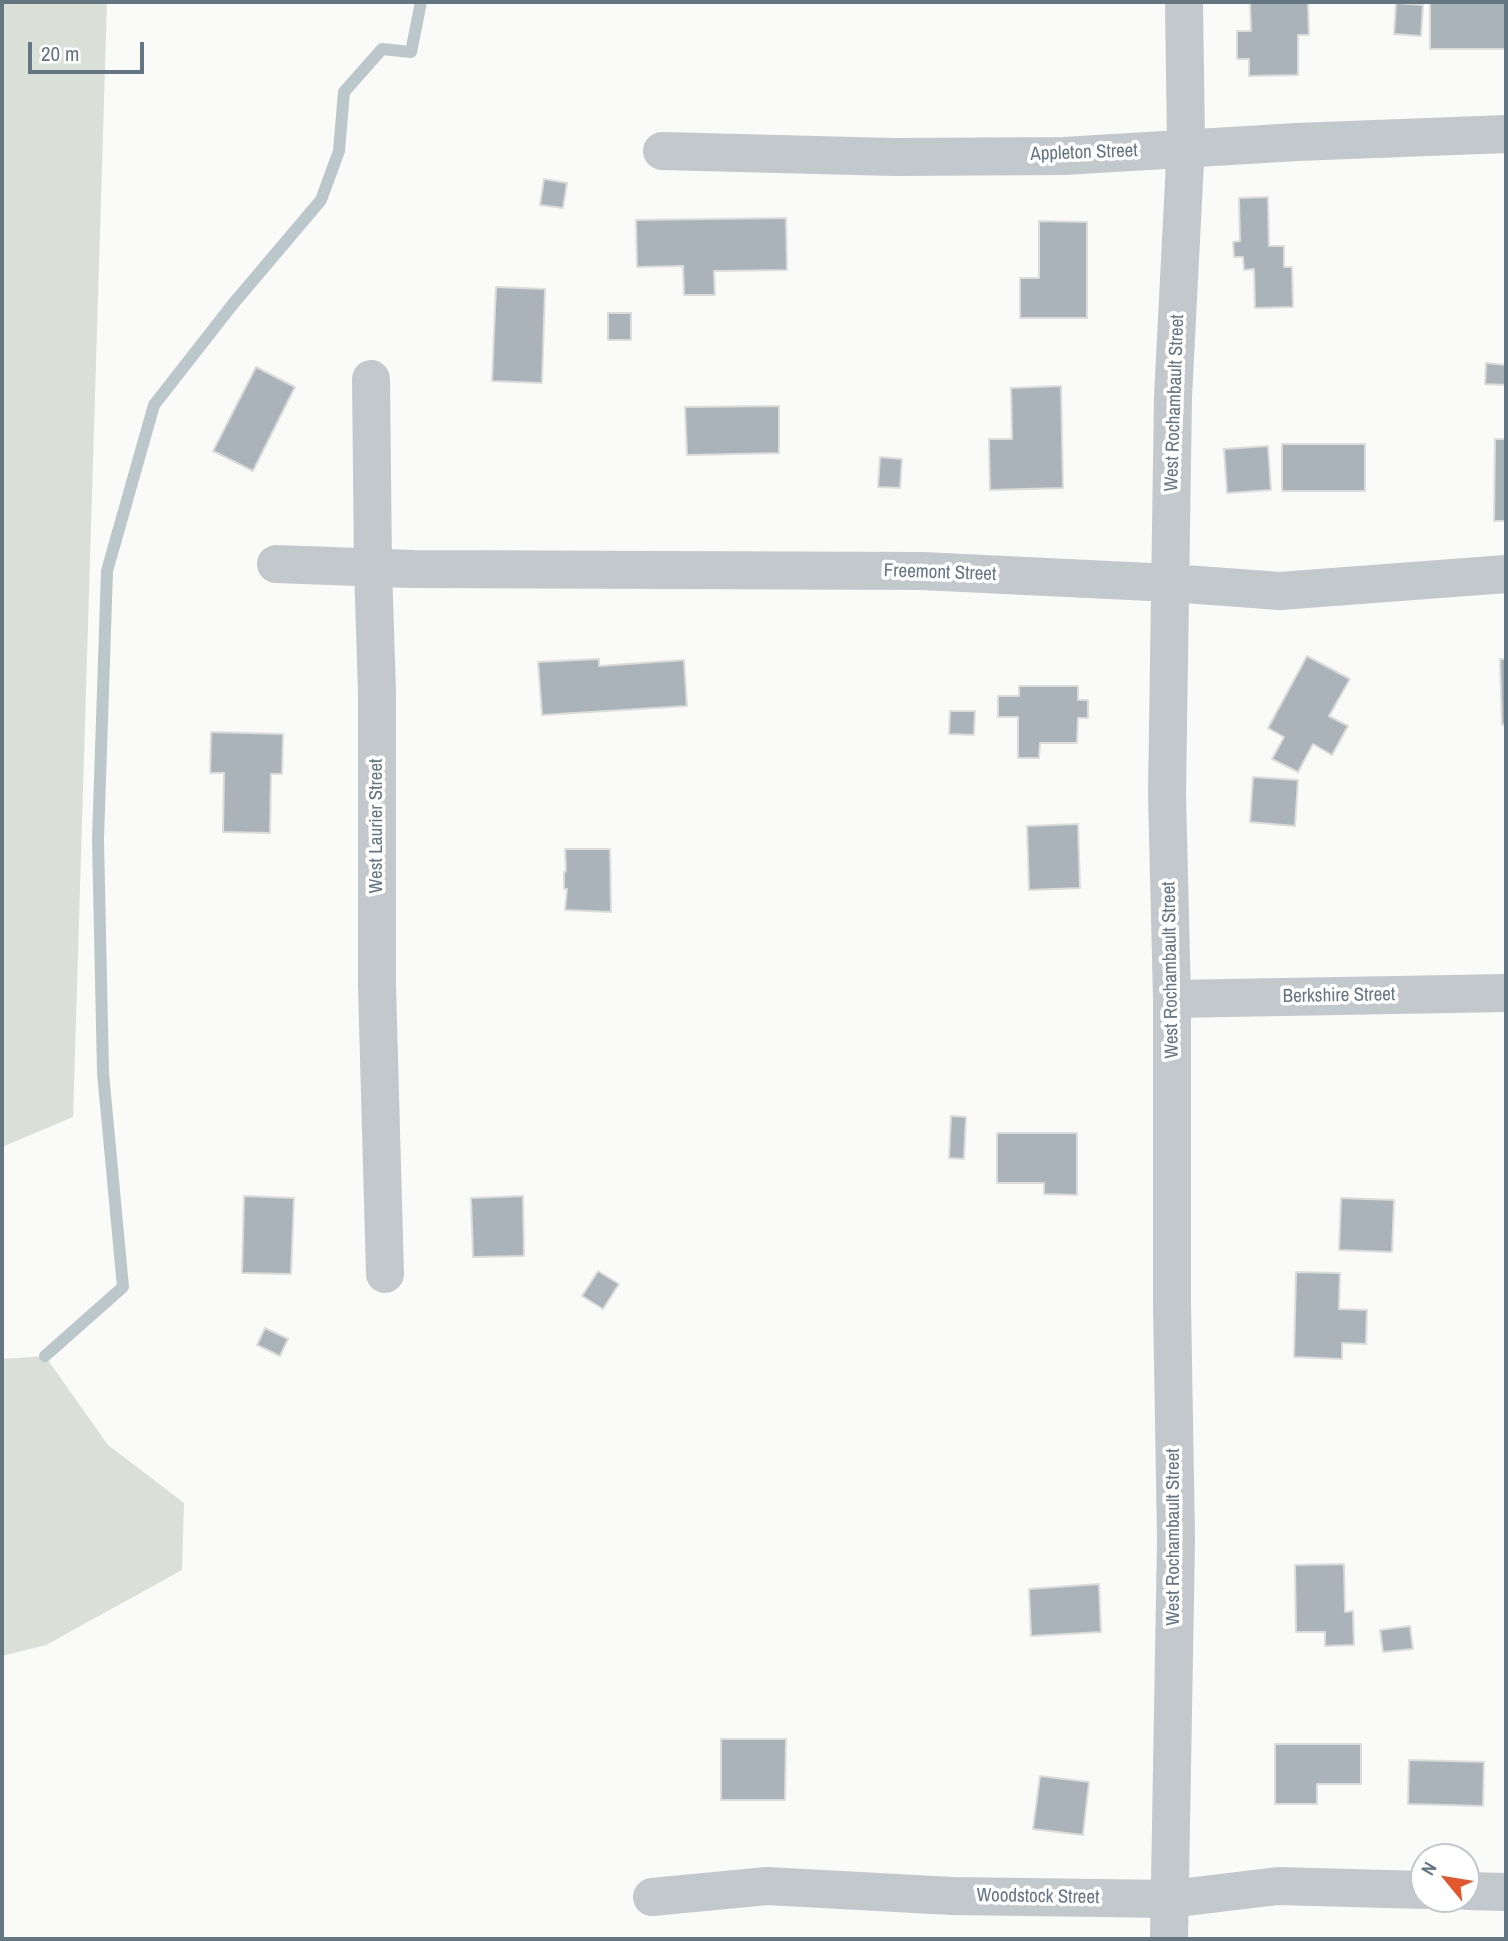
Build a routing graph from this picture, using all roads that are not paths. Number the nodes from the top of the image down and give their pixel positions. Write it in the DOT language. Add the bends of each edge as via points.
graph roads {
  1 [pos="1184,2"];
  2 [pos="1506,134"];
  3 [pos="1186,148"];
  4 [pos="662,151"];
  5 [pos="371,379"];
  6 [pos="275,564"];
  7 [pos="373,567"];
  8 [pos="1506,574"];
  9 [pos="1171,583"];
  10 [pos="1506,993"];
  11 [pos="1172,999"];
  12 [pos="385,1274"];
  13 [pos="1410,1890"];
  14 [pos="1480,1891"];
  15 [pos="1506,1892"];
  16 [pos="652,1897"];
  17 [pos="1170,1899"];
  18 [pos="1170,1939"];
  1 -- 3 [label="street, West Rochambault Street"];
  2 -- 3 [label="street, Appleton Street"];
  3 -- 4 [label="street, Appleton Street" via="1064,156 894,157"];
  3 -- 9 [label="street, West Rochambault Street" via="1173,397"];
  5 -- 7 [label="street, West Laurier Street"];
  6 -- 7 [label="street, Freemont Street"];
  7 -- 9 [label="street, Freemont Street" via="922,571"];
  7 -- 12 [label="street, West Laurier Street"];
  8 -- 9 [label="street, Freemont Street" via="1280,591"];
  9 -- 11 [label="street, West Rochambault Street" via="1167,794"];
  10 -- 11 [label="street, Berkshire Street"];
  11 -- 17 [label="street, West Rochambault Street" via="1176,1540"];
  13 -- 17 [label="street, Woodstock Street" via="1278,1886"];
  14 -- 15 [label="street"];
  16 -- 17 [label="street, Woodstock Street" via="767,1886 952,1896"];
  17 -- 18 [label="street, West Rochambault Street"];
}
